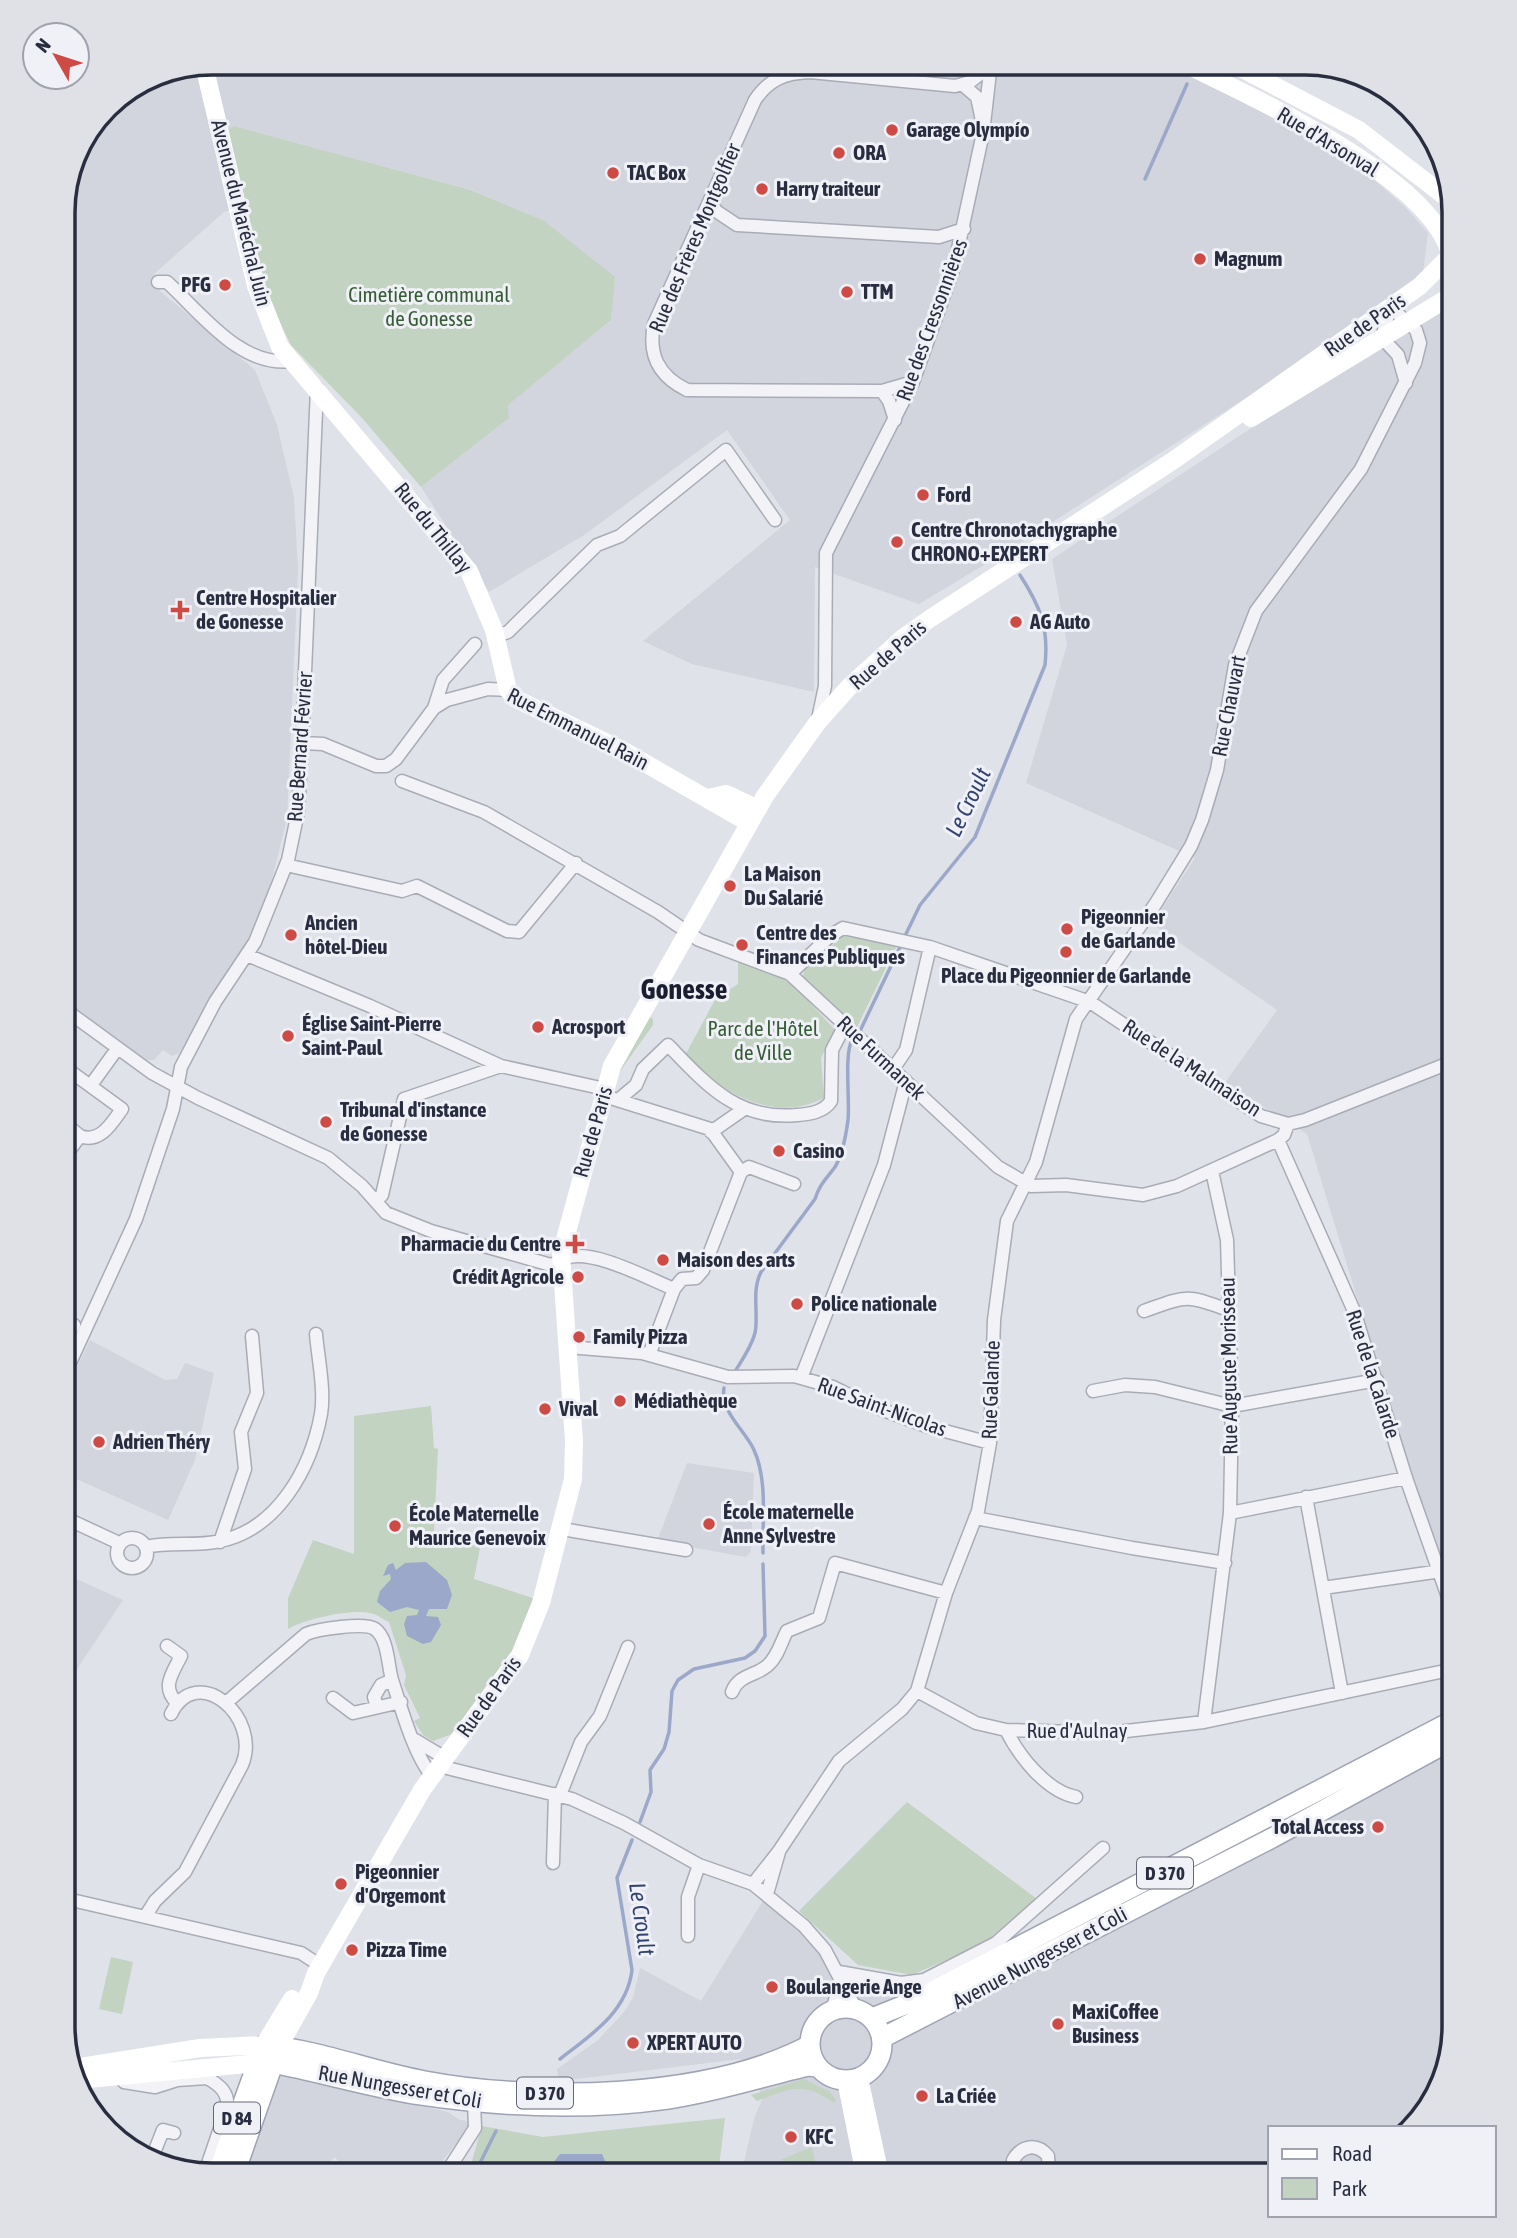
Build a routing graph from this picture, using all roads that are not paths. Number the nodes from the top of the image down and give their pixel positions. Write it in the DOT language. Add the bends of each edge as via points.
graph roads {
  1 [pos="206,75"];
  2 [pos="783,76"];
  3 [pos="852,76"];
  4 [pos="976,76"];
  5 [pos="989,76"];
  6 [pos="1208,76"];
  7 [pos="1256,76"];
  8 [pos="963,85"];
  9 [pos="983,133"];
  10 [pos="1441,193"];
  11 [pos="710,200"];
  12 [pos="964,229"];
  13 [pos="1442,233"];
  14 [pos="1442,260"];
  15 [pos="158,282"];
  16 [pos="1442,302"];
  17 [pos="1390,307"];
  18 [pos="1410,323"];
  19 [pos="1382,338"];
  20 [pos="292,361"];
  21 [pos="913,382"];
  22 [pos="1405,383"];
  23 [pos="317,388"];
  24 [pos="881,391"];
  25 [pos="338,412"];
  26 [pos="895,420"];
  27 [pos="315,421"];
  28 [pos="1174,460"];
  29 [pos="775,520"];
  30 [pos="496,636"];
  31 [pos="475,644"];
  32 [pos="825,686"];
  33 [pos="848,688"];
  34 [pos="508,690"];
  35 [pos="434,708"];
  36 [pos="817,723"];
  37 [pos="302,743"];
  38 [pos="402,781"];
  39 [pos="753,816"];
  40 [pos="576,863"];
  41 [pos="286,865"];
  42 [pos="688,931"];
  43 [pos="930,947"];
  44 [pos="247,955"];
  45 [pos="790,974"];
  46 [pos="1090,1002"];
  47 [pos="76,1018"];
  48 [pos="845,1025"];
  49 [pos="117,1049"];
  50 [pos="501,1066"];
  51 [pos="1442,1066"];
  52 [pos="893,1069"];
  53 [pos="76,1074"];
  54 [pos="906,1081"];
  55 [pos="91,1084"];
  56 [pos="177,1087"];
  57 [pos="612,1091"];
  58 [pos="744,1109"];
  59 [pos="1288,1124"];
  60 [pos="75,1132"];
  61 [pos="711,1132"];
  62 [pos="80,1136"];
  63 [pos="1278,1140"];
  64 [pos="1042,1141"];
  65 [pos="75,1142"];
  66 [pos="1212,1171"];
  67 [pos="741,1172"];
  68 [pos="793,1184"];
  69 [pos="1025,1184"];
  70 [pos="376,1201"];
  71 [pos="561,1262"];
  72 [pos="674,1289"];
  73 [pos="1228,1310"];
  74 [pos="1144,1311"];
  75 [pos="316,1334"];
  76 [pos="253,1336"];
  77 [pos="568,1347"];
  78 [pos="75,1351"];
  79 [pos="649,1355"];
  80 [pos="801,1378"];
  81 [pos="1377,1380"];
  82 [pos="1093,1391"];
  83 [pos="1232,1406"];
  84 [pos="990,1443"];
  85 [pos="1406,1478"];
  86 [pos="1306,1497"];
  87 [pos="1230,1513"];
  88 [pos="975,1518"];
  89 [pos="75,1524"];
  90 [pos="562,1529"];
  91 [pos="75,1531"];
  92 [pos="220,1542"];
  93 [pos="118,1547"];
  94 [pos="146,1547"];
  95 [pos="686,1550"];
  96 [pos="1225,1563"];
  97 [pos="1441,1571"];
  98 [pos="1442,1574"];
  99 [pos="1323,1588"];
  100 [pos="946,1593"];
  101 [pos="167,1646"];
  102 [pos="628,1647"];
  103 [pos="1442,1672"];
  104 [pos="392,1680"];
  105 [pos="917,1691"];
  106 [pos="732,1692"];
  107 [pos="1342,1693"];
  108 [pos="333,1698"];
  109 [pos="227,1702"];
  110 [pos="401,1702"];
  111 [pos="377,1707"];
  112 [pos="1204,1722"];
  113 [pos="1442,1727"];
  114 [pos="1006,1730"];
  115 [pos="415,1740"];
  116 [pos="1442,1745"];
  117 [pos="439,1766"];
  118 [pos="557,1794"];
  119 [pos="1076,1797"];
  120 [pos="1267,1829"];
  121 [pos="1103,1848"];
  122 [pos="779,1851"];
  123 [pos="554,1863"];
  124 [pos="699,1865"];
  125 [pos="752,1884"];
  126 [pos="767,1894"];
  127 [pos="75,1901"];
  128 [pos="145,1917"];
  129 [pos="688,1936"];
  130 [pos="318,1970"];
  131 [pos="840,1976"];
  132 [pos="832,2010"];
  133 [pos="864,2014"];
  134 [pos="882,2038"];
  135 [pos="810,2045"];
  136 [pos="268,2054"];
  137 [pos="82,2067"];
  138 [pos="818,2067"];
  139 [pos="86,2079"];
  140 [pos="852,2079"];
  141 [pos="124,2082"];
  142 [pos="247,2088"];
  143 [pos="227,2096"];
  144 [pos="474,2102"];
  145 [pos="174,2133"];
  146 [pos="155,2150"];
  147 [pos="208,2162"];
  148 [pos="221,2162"];
  149 [pos="238,2162"];
  150 [pos="453,2162"];
  151 [pos="863,2163"];
  152 [pos="876,2163"];
  153 [pos="1013,2163"];
  154 [pos="1048,2163"];
  1 -- 20 [label="street, Avenue du Maréchal Juin" via="256,286 280,347"];
  2 -- 11 [label="street, Rue des Frères Montgolfier" via="755,100"];
  3 -- 8 [label="street, Rue des Frères Montgolfier"];
  4 -- 8 [label="street"];
  5 -- 9 [label="street, Rue des Cressonnières"];
  6 -- 13 [label="street, Rue d'Arsonval" via="1360,156"];
  7 -- 10 [label="street, Rue d'Arsonval" via="1359,130"];
  8 -- 9 [label="street" via="977,97"];
  9 -- 12 [label="street, Rue des Cressonnières"];
  11 -- 12 [label="street" via="716,211 737,225 939,237"];
  11 -- 24 [label="street, Rue des Frères Montgolfier" via="654,324 650,343 660,369 687,390"];
  12 -- 21 [label="street, Rue des Cressonnières"];
  14 -- 17 [label="street, Rue de Paris" via="1420,286"];
  15 -- 20 [label="street" via="167,282 241,349 264,360"];
  16 -- 18 [label="street, Rue de Paris"];
  17 -- 18 [label="street"];
  17 -- 19 [label="street"];
  17 -- 28 [label="street, Rue de Paris"];
  18 -- 19 [label="street, Rue de Paris"];
  18 -- 22 [label="street, Rue Chauvart" via="1420,343"];
  19 -- 22 [label="street" via="1398,355"];
  19 -- 28 [label="street, Rue de Paris" via="1232,431"];
  20 -- 23 [label="street, Avenue du Maréchal Juin"];
  21 -- 24 [label="street, Rue des Frères Montgolfier"];
  21 -- 26 [label="street, Rue des Cressonnières"];
  22 -- 46 [label="street, Rue Chauvart" via="1361,469 1256,611 1235,665 1217,770 1191,846"];
  23 -- 25 [label="street, Rue du Thillay"];
  23 -- 27 [label="street, Rue Bernard Février"];
  24 -- 26 [label="street"];
  25 -- 27 [label="street"];
  25 -- 30 [label="street, Rue du Thillay" via="469,571"];
  26 -- 32 [label="street, Rue des Cressonnières" via="826,553"];
  27 -- 37 [label="street, Rue Bernard Février"];
  28 -- 33 [label="street, Rue de Paris" via="931,618"];
  29 -- 30 [label="street" via="726,450 620,536 597,545 508,632"];
  30 -- 34 [label="street, Rue du Thillay"];
  31 -- 35 [label="street" via="443,680"];
  32 -- 33 [label="street" via="831,691"];
  32 -- 36 [label="street, Rue des Cressonnières"];
  33 -- 36 [label="street, Rue de Paris"];
  34 -- 35 [label="street, Rue Emmanuel Rain" via="488,689"];
  34 -- 39 [label="street, Rue Emmanuel Rain" via="516,699 708,798 726,794"];
  35 -- 37 [label="street" via="386,766 323,744"];
  36 -- 39 [label="street, Rue de Paris"];
  37 -- 41 [label="street, Rue Bernard Février" via="298,812"];
  38 -- 40 [label="street, Rue Furmanek" via="484,813"];
  39 -- 42 [label="street, Rue de Paris"];
  40 -- 41 [label="street" via="519,932 417,886 402,891"];
  40 -- 42 [label="street, Rue Furmanek"];
  41 -- 44 [label="street, Rue Bernard Février"];
  42 -- 45 [label="street, Rue Furmanek" via="699,940"];
  42 -- 57 [label="street, Rue de Paris"];
  43 -- 45 [label="street, Rue de la Malmaison" via="843,928"];
  43 -- 46 [label="street, Rue de la Malmaison"];
  43 -- 52 [label="street" via="906,1050"];
  44 -- 50 [label="street"];
  44 -- 56 [label="street, Rue Bernard Février" via="189,1049"];
  45 -- 48 [label="street, Rue Furmanek"];
  46 -- 59 [label="street, Rue de la Malmaison" via="1261,1116"];
  46 -- 64 [label="street, Rue Chauvart" via="1076,1019"];
  47 -- 49 [label="street"];
  48 -- 52 [label="street, Rue Furmanek"];
  48 -- 58 [label="street" via="832,1049 828,1105 807,1114 761,1119"];
  49 -- 55 [label="street"];
  49 -- 56 [label="street"];
  50 -- 57 [label="street"];
  50 -- 70 [label="street" via="404,1099 382,1195"];
  51 -- 59 [label="street, Rue de la Malmaison"];
  52 -- 54 [label="street, Rue Furmanek"];
  53 -- 55 [label="street"];
  54 -- 69 [label="street, Rue Furmanek" via="998,1167"];
  54 -- 80 [label="street" via="884,1165"];
  55 -- 62 [label="street" via="122,1109 106,1131 95,1138"];
  56 -- 70 [label="street" via="313,1148"];
  56 -- 78 [label="street, Rue Bernard Février" via="136,1219"];
  57 -- 58 [label="street" via="638,1082 643,1069 668,1045 697,1077"];
  57 -- 61 [label="street" via="701,1124"];
  57 -- 71 [label="street, Rue de Paris" via="576,1190"];
  58 -- 61 [label="street"];
  59 -- 63 [label="street"];
  60 -- 62 [label="street"];
  61 -- 67 [label="street"];
  62 -- 65 [label="street"];
  63 -- 66 [label="street"];
  63 -- 81 [label="street, Rue de la Calarde" via="1354,1311"];
  64 -- 69 [label="street, Rue Galande"];
  66 -- 69 [label="street" via="1143,1195"];
  66 -- 73 [label="street, Rue Auguste Morisseau" via="1227,1240"];
  67 -- 68 [label="street" via="749,1167"];
  67 -- 72 [label="street" via="701,1275 682,1279"];
  69 -- 84 [label="street, Rue Galande" via="1007,1221 1001,1254"];
  70 -- 71 [label="street" via="387,1213 431,1231 551,1265"];
  71 -- 72 [label="street" via="567,1258 598,1260"];
  71 -- 77 [label="street, Rue de Paris"];
  72 -- 79 [label="street"];
  73 -- 74 [label="street" via="1182,1297"];
  73 -- 83 [label="street, Rue Auguste Morisseau"];
  75 -- 92 [label="street" via="321,1413 292,1491 257,1526"];
  76 -- 92 [label="street" via="257,1393 241,1432 245,1469"];
  77 -- 79 [label="street, Rue Saint-Nicolas"];
  77 -- 90 [label="street, Rue de Paris" via="575,1464"];
  79 -- 80 [label="street, Rue Saint-Nicolas" via="728,1377"];
  80 -- 84 [label="street, Rue Saint-Nicolas" via="926,1426"];
  81 -- 83 [label="street"];
  81 -- 85 [label="street, Rue de la Calarde"];
  82 -- 83 [label="street" via="1125,1385 1156,1387"];
  83 -- 87 [label="street, Rue Auguste Morisseau"];
  84 -- 88 [label="street, Rue Galande"];
  85 -- 86 [label="street"];
  85 -- 97 [label="street, Rue de la Calarde"];
  86 -- 87 [label="street"];
  86 -- 99 [label="street"];
  87 -- 96 [label="street, Rue Auguste Morisseau"];
  88 -- 96 [label="street"];
  88 -- 100 [label="street, Rue Galande"];
  89 -- 93 [label="street"];
  90 -- 95 [label="street"];
  90 -- 117 [label="street, Rue de Paris" via="520,1655"];
  91 -- 93 [label="street"];
  92 -- 94 [label="street" via="164,1542"];
  93 -- 94 [label="street" via="134,1537"];
  93 -- 94 [label="street" via="120,1562 132,1568 145,1561"];
  96 -- 112 [label="street, Rue Auguste Morisseau"];
  97 -- 98 [label="street, Rue de la Calarde"];
  97 -- 99 [label="street"];
  99 -- 107 [label="street"];
  100 -- 105 [label="street, Rue Galande"];
  100 -- 106 [label="street" via="835,1563 819,1618 787,1631 775,1658 735,1683"];
  101 -- 109 [label="street" via="181,1656 167,1683 174,1708 186,1697 205,1693"];
  102 -- 118 [label="street" via="600,1716 581,1742"];
  103 -- 107 [label="street, Rue d'Aulnay"];
  104 -- 109 [label="street" via="376,1629 315,1630 298,1639"];
  104 -- 110 [label="street"];
  104 -- 111 [label="street" via="381,1685 373,1697"];
  105 -- 114 [label="street, Rue d'Aulnay" via="976,1723"];
  105 -- 122 [label="street" via="839,1761"];
  107 -- 112 [label="street, Rue d'Aulnay"];
  108 -- 111 [label="street" via="353,1713"];
  109 -- 128 [label="street" via="247,1737 245,1757 184,1872"];
  110 -- 111 [label="street"];
  110 -- 115 [label="street"];
  112 -- 114 [label="street, Rue d'Aulnay" via="1109,1733"];
  113 -- 120 [label="main road, Avenue Nungesser et Coli / D 370"];
  114 -- 119 [label="street" via="1029,1765 1060,1791"];
  115 -- 117 [label="street"];
  115 -- 117 [label="street"];
  116 -- 120 [label="main road, Avenue Nungesser et Coli / D 370"];
  117 -- 118 [label="street"];
  117 -- 130 [label="street, Rue de Paris"];
  118 -- 123 [label="street"];
  118 -- 124 [label="street" via="624,1823"];
  120 -- 133 [label="main road, Avenue Nungesser et Coli / D 370" via="912,2002"];
  120 -- 134 [label="main road, Avenue Nungesser et Coli / D 370"];
  121 -- 131 [label="street" via="996,1943 925,1980 901,1983"];
  122 -- 125 [label="street"];
  122 -- 126 [label="street"];
  124 -- 125 [label="street"];
  124 -- 129 [label="street" via="686,1907"];
  125 -- 126 [label="street"];
  126 -- 131 [label="street" via="804,1926"];
  127 -- 128 [label="street"];
  128 -- 130 [label="street" via="300,1952"];
  130 -- 136 [label="street, Rue de Paris" via="309,1993"];
  131 -- 132 [label="street"];
  131 -- 133 [label="street"];
  132 -- 133 [label="main road"];
  132 -- 135 [label="main road" via="814,2026"];
  133 -- 134 [label="main road"];
  134 -- 140 [label="main road" via="877,2062"];
  135 -- 136 [label="main road, Rue Nungesser et Coli / D 370" via="767,2064 694,2081 565,2093 467,2088"];
  135 -- 138 [label="main road"];
  136 -- 137 [label="street, D 370" via="200,2048"];
  136 -- 139 [label="street, D 370"];
  136 -- 142 [label="main road, D 84"];
  136 -- 144 [label="main road, Rue Nungesser et Coli / D 370" via="411,2094"];
  136 -- 149 [label="main road, D 84"];
  138 -- 140 [label="main road" via="826,2074"];
  138 -- 144 [label="main road, Rue Nungesser et Coli / D 370" via="701,2094 622,2104"];
  140 -- 151 [label="street"];
  140 -- 152 [label="street"];
  141 -- 143 [label="street" via="155,2087 207,2078"];
  142 -- 143 [label="street"];
  142 -- 148 [label="main road, D 84"];
  143 -- 147 [label="street"];
  144 -- 150 [label="street" via="475,2129"];
  145 -- 146 [label="street" via="163,2130"];
  153 -- 154 [label="street" via="1016,2155 1030,2147 1041,2149"];
}
